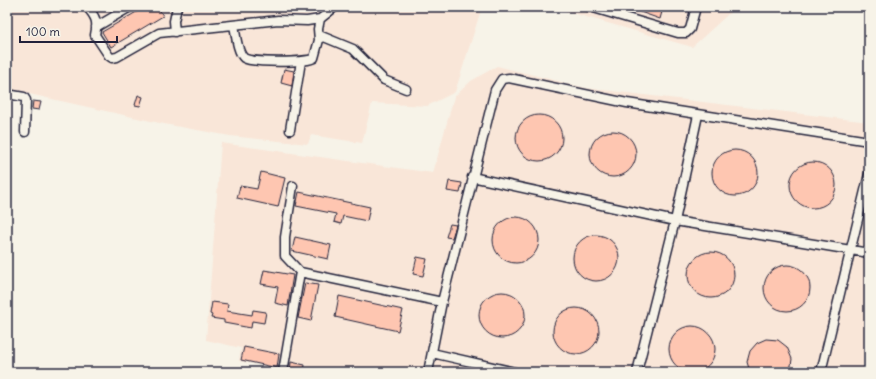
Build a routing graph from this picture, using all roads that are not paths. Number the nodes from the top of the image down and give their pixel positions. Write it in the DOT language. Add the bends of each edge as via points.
graph roads {
  1 [pos="87,7"];
  2 [pos="130,7"];
  3 [pos="177,7"];
  4 [pos="335,7"];
  5 [pos="590,7"];
  6 [pos="696,7"];
  7 [pos="320,19"];
  8 [pos="234,25"];
  9 [pos="96,27"];
  10 [pos="175,32"];
  11 [pos="319,35"];
  12 [pos="301,61"];
  13 [pos="406,89"];
  14 [pos="7,94"];
  15 [pos="698,115"];
  16 [pos="290,130"];
  17 [pos="25,132"];
  18 [pos="869,141"];
  19 [pos="869,174"];
  20 [pos="472,177"];
  21 [pos="293,186"];
  22 [pos="675,221"];
  23 [pos="851,250"];
  24 [pos="869,253"];
  25 [pos="300,272"];
  26 [pos="442,302"];
  27 [pos="432,353"];
  28 [pos="283,372"];
  29 [pos="428,372"];
  30 [pos="515,372"];
  31 [pos="637,372"];
  32 [pos="821,372"];
  1 -- 9 [label="lane" via="95,16"];
  2 -- 9 [label="lane"];
  3 -- 10 [label="lane"];
  4 -- 7 [label="lane"];
  5 -- 6 [label="lane" via="678,33 686,33 690,29"];
  7 -- 8 [label="lane"];
  7 -- 11 [label="lane"];
  8 -- 10 [label="lane"];
  8 -- 12 [label="lane" via="243,57 265,62"];
  9 -- 10 [label="lane" via="95,35 112,58 159,34"];
  11 -- 12 [label="lane" via="314,58 310,61"];
  11 -- 13 [label="lane" via="353,49 384,80"];
  12 -- 16 [label="lane"];
  14 -- 17 [label="lane" via="24,97 26,100"];
  15 -- 18 [label="lane"];
  15 -- 20 [label="lane" via="509,78 502,80 495,90"];
  15 -- 22 [label="lane"];
  19 -- 23 [label="lane"];
  20 -- 22 [label="lane"];
  20 -- 26 [label="lane"];
  21 -- 25 [label="lane" via="285,237 285,256"];
  22 -- 23 [label="lane"];
  22 -- 31 [label="lane"];
  23 -- 24 [label="lane"];
  23 -- 32 [label="lane"];
  25 -- 26 [label="lane"];
  25 -- 28 [label="lane"];
  26 -- 27 [label="lane"];
  27 -- 29 [label="lane"];
  27 -- 30 [label="lane"];
}
